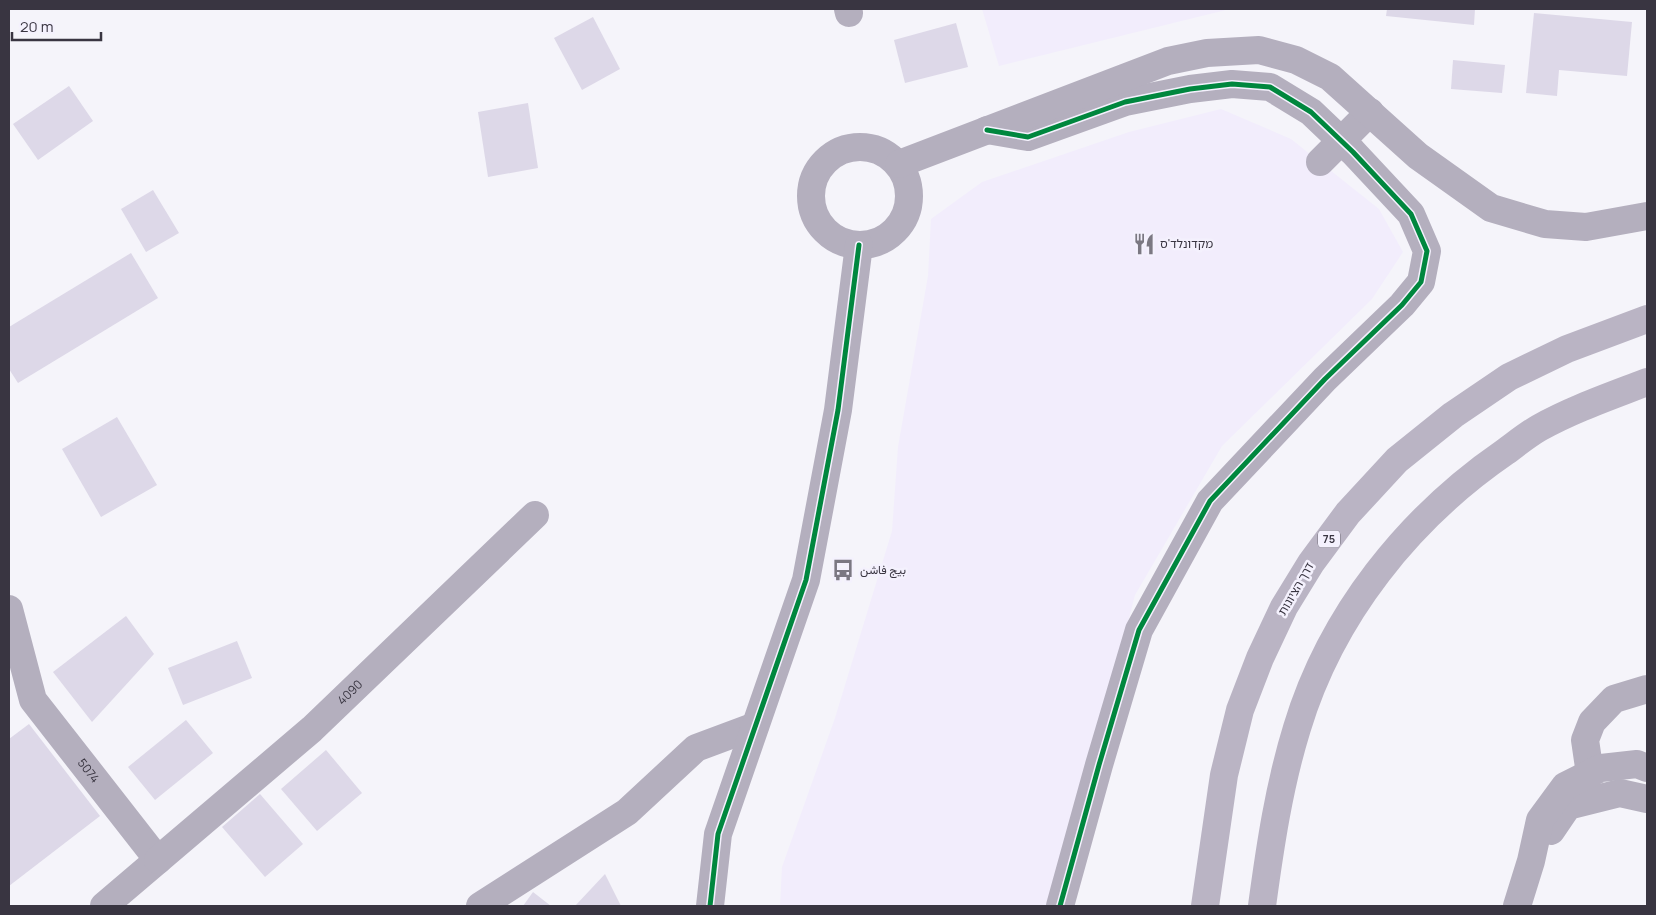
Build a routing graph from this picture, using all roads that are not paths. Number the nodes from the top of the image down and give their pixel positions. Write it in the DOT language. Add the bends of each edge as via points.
graph roads {
  1 [pos="1370,112"];
  2 [pos="987,130"];
  3 [pos="1320,162"];
  4 [pos="899,164"];
  5 [pos="1647,216"];
  6 [pos="859,245"];
  7 [pos="1647,319"];
  8 [pos="1647,382"];
  9 [pos="535,515"];
  10 [pos="9,609"];
  11 [pos="1647,688"];
  12 [pos="755,726"];
  13 [pos="1647,768"];
  14 [pos="1590,774"];
  15 [pos="1647,799"];
  16 [pos="158,860"];
  17 [pos="1531,861"];
  18 [pos="104,906"];
  19 [pos="480,906"];
  20 [pos="710,906"];
  21 [pos="1060,906"];
  22 [pos="1205,906"];
  23 [pos="1262,906"];
  24 [pos="1517,906"];
  1 -- 2 [label="street" via="1330,77 1296,60 1259,50 1207,53 1168,61"];
  1 -- 3 [label="street"];
  1 -- 5 [label="street" via="1418,156 1491,208 1544,224 1586,227"];
  2 -- 4 [label="street"];
  2 -- 21 [label="street" via="1028,137 1134,100 1232,84 1270,87 1311,112 1353,152 1410,214 1427,251 1421,282 1402,305 1325,379 1210,501 1139,630"];
  4 -- 6 [label="street" via="908,181 910,199 905,218 894,233 877,242"];
  4 -- 6 [label="street" via="887,153 872,147 855,146 825,160 816,174 811,189 812,206 818,221 828,234 842,242"];
  6 -- 12 [label="street" via="838,410 806,580"];
  7 -- 22 [label="highway, דרך הציונות / 75" via="1567,349 1509,377 1453,415 1397,460 1348,513 1284,607 1240,710 1224,775"];
  8 -- 23 [label="highway" via="1539,428 1489,463 1438,504 1394,552 1360,596 1314,682 1297,728 1269,853"];
  9 -- 16 [label="street, 4090" via="312,729"];
  10 -- 16 [label="street, 5074" via="33,700"];
  11 -- 14 [label="street" via="1614,698 1592,722 1585,740"];
  12 -- 19 [label="street" via="696,748 627,812"];
  12 -- 20 [label="street" via="718,834"];
  13 -- 14 [label="street" via="1637,764 1601,768"];
  14 -- 17 [label="street" via="1566,786 1540,820"];
  15 -- 17 [label="street" via="1620,793 1568,806"];
  16 -- 18 [label="street"];
  17 -- 24 [label="street"];
}
